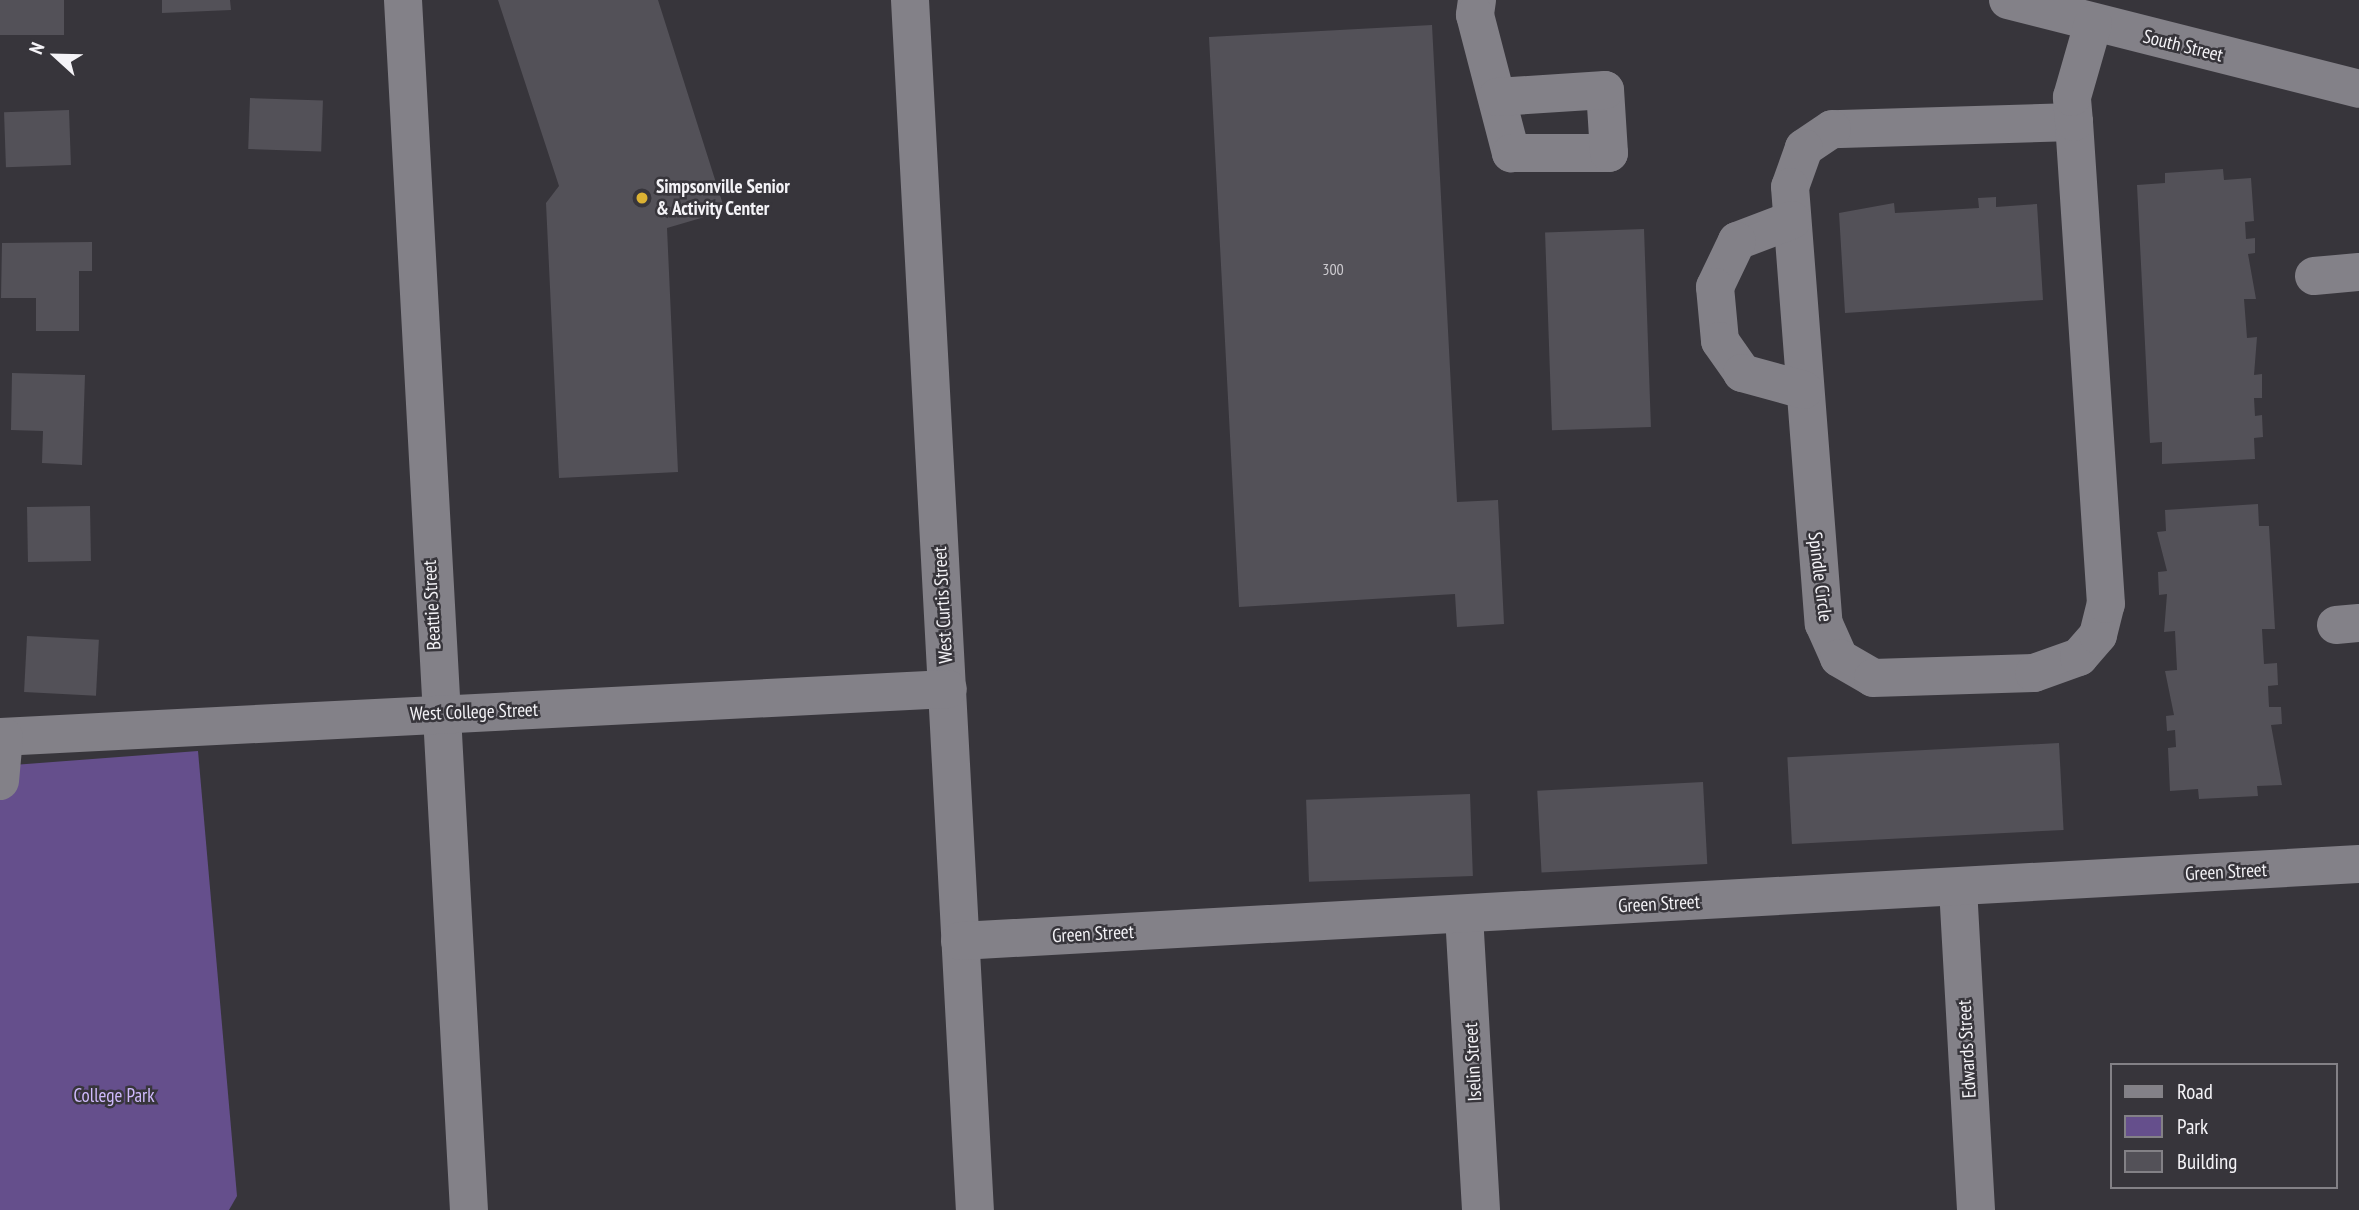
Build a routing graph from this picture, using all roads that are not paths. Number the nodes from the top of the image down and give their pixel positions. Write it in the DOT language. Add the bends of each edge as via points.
graph roads {
  1 [pos="402,0"];
  2 [pos="910,0"];
  3 [pos="1477,0"];
  4 [pos="2008,0"];
  5 [pos="2093,24"];
  6 [pos="2359,89"];
  7 [pos="1497,97"];
  8 [pos="2074,122"];
  9 [pos="1792,220"];
  10 [pos="2359,272"];
  11 [pos="2314,276"];
  12 [pos="1804,390"];
  13 [pos="948,689"];
  14 [pos="440,713"];
  15 [pos="2,737"];
  16 [pos="0,781"];
  17 [pos="2359,864"];
  18 [pos="1958,888"];
  19 [pos="1464,915"];
  20 [pos="960,941"];
  21 [pos="469,1210"];
  22 [pos="975,1210"];
  23 [pos="1481,1210"];
  24 [pos="1976,1210"];
  1 -- 14 [label="street, Beattie Street"];
  2 -- 13 [label="street, West Curtis Street"];
  3 -- 7 [label="street" via="1475,15"];
  4 -- 5 [label="street, South Street"];
  5 -- 6 [label="street, South Street"];
  5 -- 8 [label="street, Spindle Circle" via="2072,97"];
  8 -- 9 [label="street, Spindle Circle" via="1832,130 1804,148 1790,187"];
  8 -- 12 [label="street, Spindle Circle" via="2106,604 2098,635 2079,657 2034,673 1873,678 1839,657 1824,624"];
  9 -- 12 [label="street, Spindle Circle"];
  9 -- 12 [label="street" via="1737,241 1715,287 1720,341 1742,373"];
  10 -- 11 [label="street"];
  13 -- 14 [label="street, West College Street"];
  13 -- 20 [label="street, West Curtis Street"];
  14 -- 15 [label="street, West College Street"];
  14 -- 21 [label="street, Beattie Street"];
  15 -- 16 [label="street"];
  17 -- 18 [label="street, Green Street"];
  18 -- 19 [label="street, Green Street"];
  18 -- 24 [label="street, Edwards Street"];
  19 -- 20 [label="street, Green Street"];
  19 -- 23 [label="street, Iselin Street"];
  20 -- 22 [label="street, West Curtis Street"];
}
